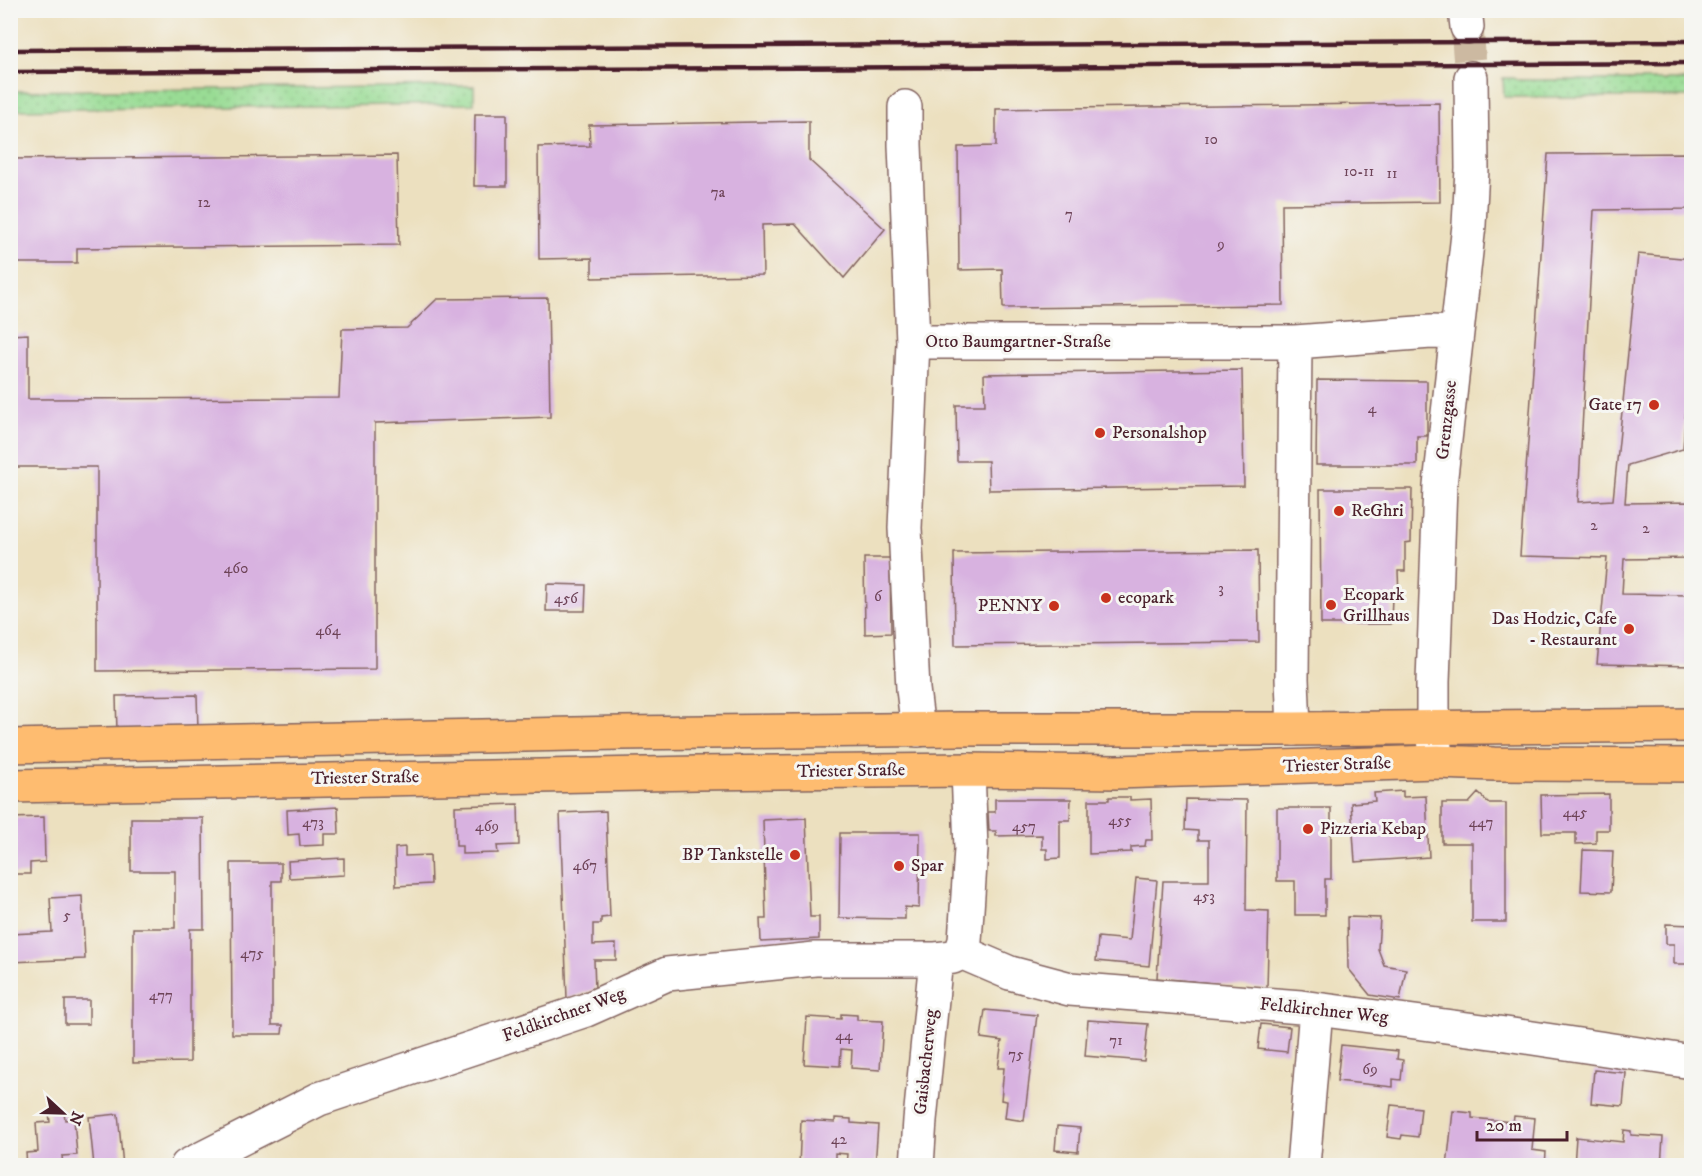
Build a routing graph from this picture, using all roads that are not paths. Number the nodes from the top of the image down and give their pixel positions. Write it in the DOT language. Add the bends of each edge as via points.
graph roads {
  1 [pos="1472,78"];
  2 [pos="905,106"];
  3 [pos="1457,333"];
  4 [pos="913,342"];
  5 [pos="1295,342"];
  6 [pos="1692,725"];
  7 [pos="1433,728"];
  8 [pos="1294,729"];
  9 [pos="918,730"];
  10 [pos="10,746"];
  11 [pos="1437,762"];
  12 [pos="1692,765"];
  13 [pos="968,770"];
  14 [pos="10,786"];
  15 [pos="948,956"];
  16 [pos="1316,1009"];
  17 [pos="1692,1062"];
  18 [pos="187,1166"];
  19 [pos="917,1166"];
  20 [pos="1303,1166"];
  1 -- 3 [label="street, Grenzgasse" via="1469,225"];
  2 -- 4 [label="street"];
  3 -- 5 [label="street, Otto Baumgartner-Straße"];
  3 -- 7 [label="street, Grenzgasse" via="1440,485"];
  4 -- 5 [label="street, Otto Baumgartner-Straße"];
  4 -- 9 [label="street, Otto Baumgartner-Straße" via="905,528"];
  5 -- 8 [label="street"];
  6 -- 7 [label="main road, Triester Straße"];
  7 -- 8 [label="main road, Triester Straße"];
  7 -- 11 [label="street, Grenzgasse"];
  8 -- 9 [label="main road, Triester Straße"];
  9 -- 10 [label="main road, Triester Straße"];
  11 -- 12 [label="main road, Triester Straße"];
  11 -- 13 [label="main road, Triester Straße" via="1116,772"];
  13 -- 14 [label="main road, Triester Straße"];
  13 -- 15 [label="street" via="971,849 965,941"];
  15 -- 16 [label="street, Feldkirchner Weg" via="1070,989"];
  15 -- 18 [label="street, Feldkirchner Weg" via="815,959 667,974 586,1010 320,1099"];
  15 -- 19 [label="street, Gaisbacherweg" via="920,1120"];
  16 -- 17 [label="street, Feldkirchner Weg"];
  16 -- 20 [label="street"];
}
